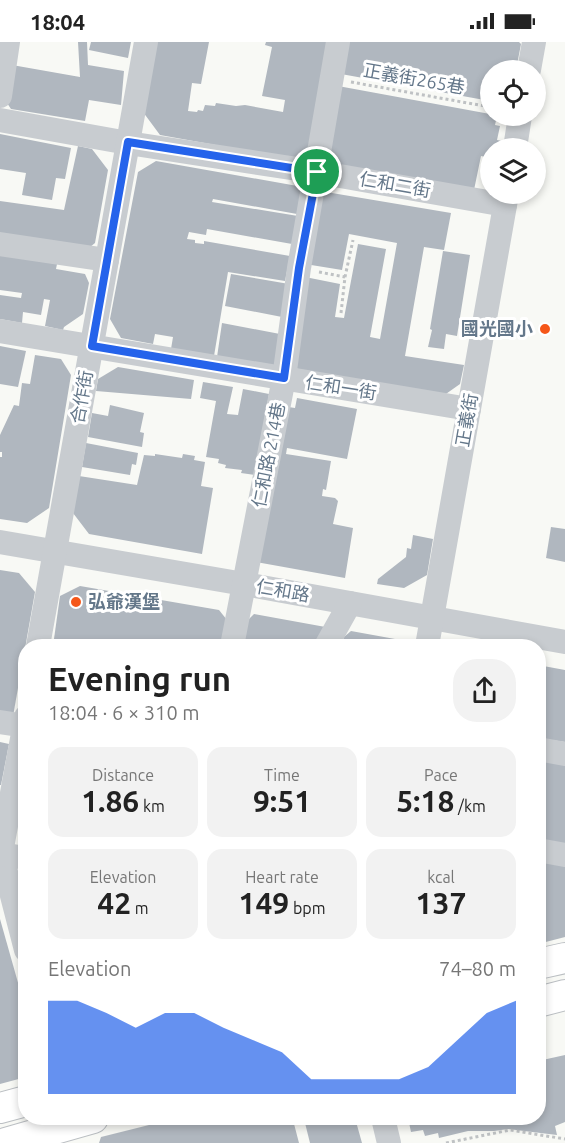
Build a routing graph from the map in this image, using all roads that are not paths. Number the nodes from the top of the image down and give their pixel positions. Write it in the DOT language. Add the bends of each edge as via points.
graph roads {
  1 [pos="8,42"];
  2 [pos="146,42"];
  3 [pos="338,42"];
  4 [pos="534,42"];
  5 [pos="531,60"];
  6 [pos="0,96"];
  7 [pos="0,120"];
  8 [pos="128,142"];
  9 [pos="317,172"];
  10 [pos="480,195"];
  11 [pos="505,204"];
  12 [pos="0,244"];
  13 [pos="107,260"];
  14 [pos="0,331"];
  15 [pos="92,346"];
  16 [pos="284,378"];
  17 [pos="469,409"];
  18 [pos="0,542"];
  19 [pos="55,550"];
  20 [pos="244,584"];
  21 [pos="350,603"];
  22 [pos="432,618"];
  23 [pos="39,639"];
  24 [pos="233,639"];
  25 [pos="330,639"];
  26 [pos="428,639"];
  27 [pos="565,642"];
  28 [pos="0,722"];
  29 [pos="18,723"];
  30 [pos="546,750"];
  31 [pos="565,754"];
  32 [pos="18,761"];
  33 [pos="546,851"];
  34 [pos="1,854"];
  35 [pos="565,855"];
  36 [pos="18,857"];
  37 [pos="18,919"];
  38 [pos="565,958"];
  39 [pos="546,962"];
  40 [pos="565,995"];
  41 [pos="546,1000"];
  42 [pos="18,1103"];
  43 [pos="0,1108"];
  44 [pos="77,1125"];
  45 [pos="385,1125"];
  46 [pos="6,1143"];
  47 [pos="389,1143"];
  1 -- 6 [label="street"];
  2 -- 8 [label="street, 合作街"];
  3 -- 9 [label="street, 仁和路 214巷"];
  4 -- 5 [label="street"];
  7 -- 8 [label="street, 仁和二街"];
  8 -- 9 [label="street, 仁和二街"];
  8 -- 13 [label="street, 合作街"];
  9 -- 10 [label="street, 仁和二街"];
  9 -- 16 [label="street, 仁和路 214巷"];
  11 -- 17 [label="street, 正義街"];
  12 -- 13 [label="street"];
  13 -- 15 [label="street, 合作街"];
  14 -- 15 [label="street, 仁和一街"];
  15 -- 16 [label="street, 仁和一街"];
  15 -- 19 [label="street, 合作街"];
  16 -- 17 [label="street, 仁和一街"];
  16 -- 20 [label="street, 仁和路 214巷"];
  17 -- 22 [label="street, 正義街"];
  18 -- 19 [label="street, 仁和路"];
  19 -- 20 [label="street, 仁和路"];
  19 -- 23 [label="street, 合作街"];
  20 -- 21 [label="street, 仁和路"];
  20 -- 24 [label="street, 仁和路 214巷"];
  21 -- 22 [label="street, 仁和路"];
  21 -- 25 [label="street"];
  22 -- 26 [label="street, 正義街"];
  22 -- 27 [label="street, 仁和路"];
  28 -- 29 [label="street"];
  30 -- 31 [label="street"];
  32 -- 34 [label="street"];
  33 -- 35 [label="street"];
  34 -- 36 [label="street"];
  34 -- 37 [label="street"];
  38 -- 39 [label="main road"];
  40 -- 41 [label="main road"];
  42 -- 43 [label="main road"];
  44 -- 46 [label="main road"];
  45 -- 47 [label="street"];
}
